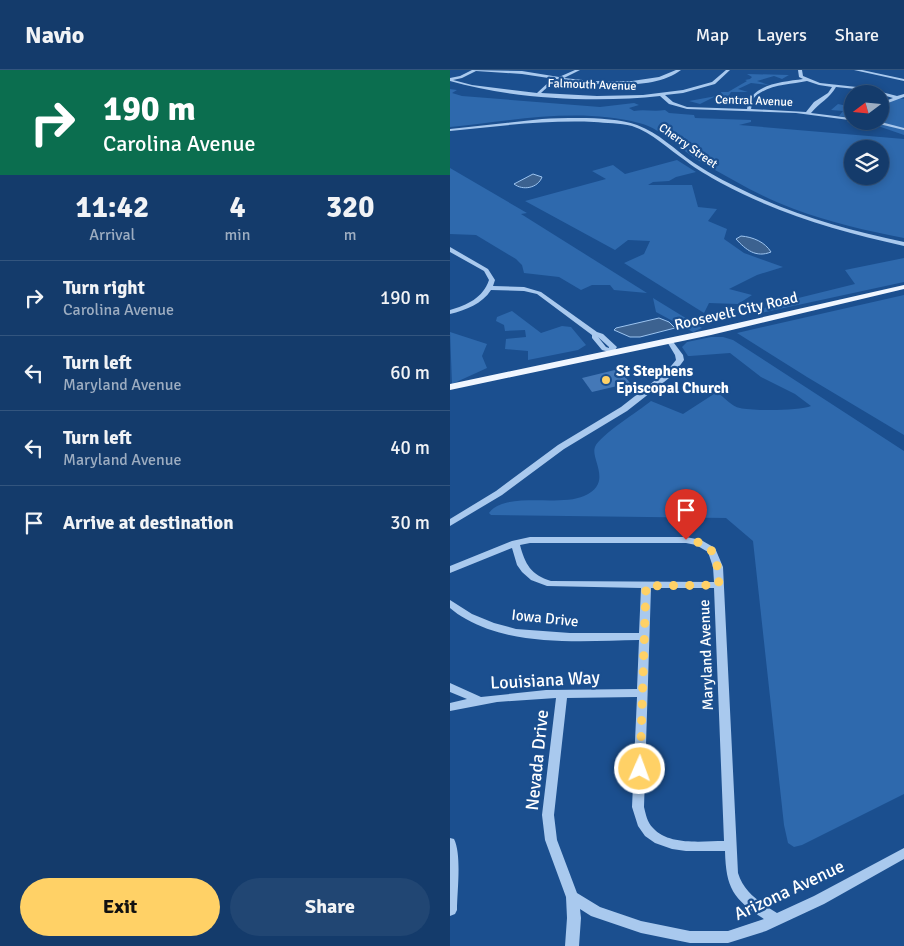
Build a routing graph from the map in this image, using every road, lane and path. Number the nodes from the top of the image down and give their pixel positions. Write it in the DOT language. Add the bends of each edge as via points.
graph roads {
  1 [pos="475,70"];
  2 [pos="578,70"];
  3 [pos="679,70"];
  4 [pos="728,70"];
  5 [pos="800,70"];
  6 [pos="856,70"];
  7 [pos="521,71"];
  8 [pos="560,78"];
  9 [pos="450,79"];
  10 [pos="805,80"];
  11 [pos="904,80"];
  12 [pos="835,86"];
  13 [pos="539,93"];
  14 [pos="662,95"];
  15 [pos="904,95"];
  16 [pos="895,97"];
  17 [pos="889,101"];
  18 [pos="749,111"];
  19 [pos="808,113"];
  20 [pos="844,118"];
  21 [pos="889,125"];
  22 [pos="904,128"];
  23 [pos="450,130"];
  24 [pos="904,244"];
  25 [pos="450,249"];
  26 [pos="904,287"];
  27 [pos="490,288"];
  28 [pos="450,312"];
  29 [pos="669,340"];
  30 [pos="612,351"];
  31 [pos="450,387"];
  32 [pos="450,523"];
  33 [pos="515,543"];
  34 [pos="450,570"];
  35 [pos="719,585"];
  36 [pos="646,586"];
  37 [pos="450,603"];
  38 [pos="644,636"];
  39 [pos="450,687"];
  40 [pos="642,693"];
  41 [pos="562,694"];
  42 [pos="481,701"];
  43 [pos="450,707"];
  44 [pos="450,843"];
  45 [pos="730,846"];
  46 [pos="904,853"];
  47 [pos="572,896"];
  48 [pos="450,910"];
  49 [pos="776,920"];
  50 [pos="572,946"];
  1 -- 7 [label="street"];
  1 -- 9 [label="street"];
  2 -- 8 [label="street"];
  3 -- 8 [label="street" via="641,81 591,82"];
  4 -- 14 [label="street, Falmouth Avenue" via="722,79 705,87"];
  5 -- 10 [label="street"];
  6 -- 11 [label="street"];
  7 -- 8 [label="street"];
  8 -- 13 [label="street"];
  9 -- 13 [label="street, Falmouth Avenue" via="476,88"];
  10 -- 12 [label="street"];
  10 -- 18 [label="street" via="756,93"];
  12 -- 16 [label="street" via="866,89"];
  12 -- 19 [label="street"];
  13 -- 14 [label="street, Falmouth Avenue" via="595,97"];
  14 -- 18 [label="street, Central Avenue" via="671,103 687,108"];
  15 -- 16 [label="street"];
  16 -- 17 [label="street"];
  18 -- 19 [label="street, Central Avenue"];
  19 -- 20 [label="street, Central Avenue"];
  21 -- 22 [label="street"];
  23 -- 24 [label="street, Cherry Street" via="557,119 634,125 648,131 702,170 770,206 844,230"];
  25 -- 27 [label="street" via="486,270 492,280"];
  26 -- 29 [label="main road, Roosevelt City Road"];
  27 -- 28 [label="street" via="480,299"];
  27 -- 30 [label="street" via="539,293 595,334 604,349"];
  29 -- 30 [label="main road"];
  29 -- 32 [label="street, Roosevelt City Road" via="680,360 670,373 624,409 561,447 499,493"];
  30 -- 31 [label="main road"];
  33 -- 34 [label="street, Maryland Avenue"];
  33 -- 35 [label="street, Maryland Avenue" via="537,539 691,540 714,552"];
  33 -- 36 [label="street" via="524,570 540,581 557,585"];
  35 -- 36 [label="street"];
  35 -- 45 [label="street, Maryland Avenue"];
  36 -- 38 [label="street"];
  37 -- 38 [label="street, Iowa Drive" via="480,622 524,633 567,637"];
  38 -- 40 [label="street"];
  39 -- 42 [label="street"];
  40 -- 41 [label="street, Louisiana Way"];
  40 -- 45 [label="street" via="638,807 644,827 653,837 666,842"];
  41 -- 42 [label="street, Louisiana Way"];
  41 -- 47 [label="street, Nevada Drive" via="548,815 551,840"];
  42 -- 43 [label="street, Louisiana Way"];
  44 -- 48 [label="street"];
  45 -- 49 [label="street, Maryland Avenue" via="732,873 738,890 746,900"];
  46 -- 49 [label="street, Arizona Avenue"];
  47 -- 49 [label="street, Arizona Avenue" via="596,912 617,920 690,937 728,937"];
  47 -- 50 [label="street, Nevada Drive"];
}
